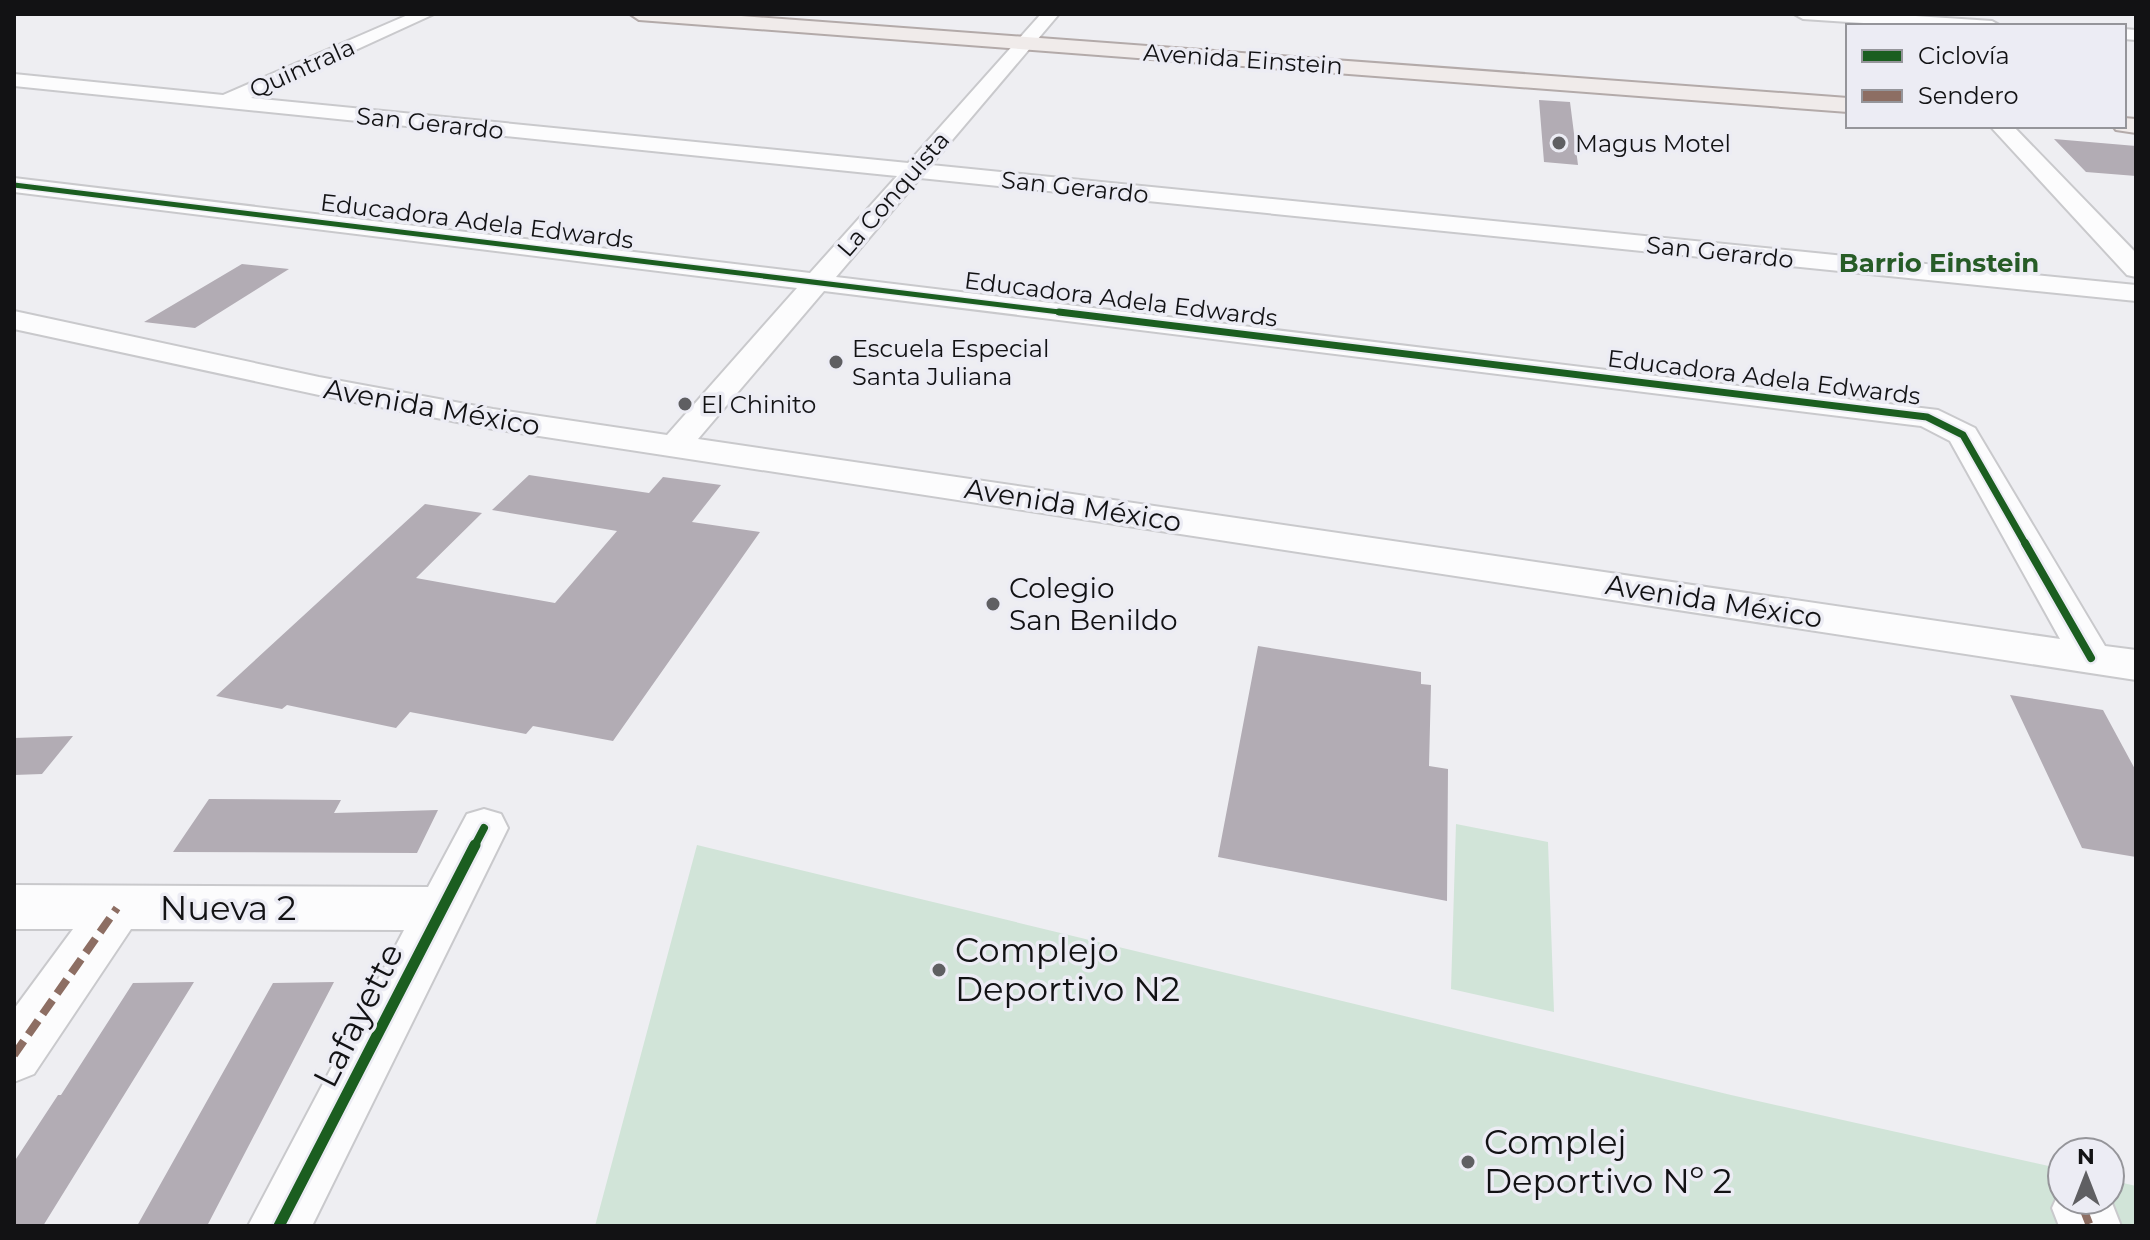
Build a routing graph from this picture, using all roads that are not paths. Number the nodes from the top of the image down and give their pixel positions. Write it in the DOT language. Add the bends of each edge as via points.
graph roads {
  1 [pos="425,14"];
  2 [pos="639,14"];
  3 [pos="1050,14"];
  4 [pos="1803,14"];
  5 [pos="1904,23"];
  6 [pos="1933,24"];
  7 [pos="1024,43"];
  8 [pos="14,80"];
  9 [pos="223,102"];
  10 [pos="1846,105"];
  11 [pos="2003,128"];
  12 [pos="912,171"];
  13 [pos="14,185"];
  14 [pos="2136,269"];
  15 [pos="816,282"];
  16 [pos="2136,293"];
  17 [pos="14,320"];
  18 [pos="674,447"];
  19 [pos="2091,658"];
  20 [pos="2136,665"];
  21 [pos="484,828"];
  22 [pos="14,907"];
  23 [pos="117,908"];
  24 [pos="442,909"];
  25 [pos="14,1055"];
  26 [pos="279,1226"];
  1 -- 9 [label="street, Quintrala"];
  2 -- 7 [label="main road, Avenida Einstein"];
  3 -- 7 [label="street, La Conquista"];
  4 -- 5 [label="street"];
  5 -- 6 [label="street"];
  7 -- 10 [label="main road, Avenida Einstein"];
  7 -- 12 [label="street, La Conquista"];
  8 -- 9 [label="street, San Gerardo"];
  9 -- 12 [label="street, San Gerardo"];
  11 -- 14 [label="street"];
  12 -- 15 [label="street, La Conquista"];
  12 -- 16 [label="street, San Gerardo"];
  13 -- 15 [label="street, Educadora Adela Edwards"];
  15 -- 18 [label="street, La Conquista"];
  15 -- 19 [label="street, Educadora Adela Edwards" via="1938,420 1963,435"];
  17 -- 18 [label="street, Avenida México" via="403,403"];
  18 -- 19 [label="street, Avenida México"];
  19 -- 20 [label="street, Avenida México"];
  21 -- 24 [label="street, Lafayette"];
  22 -- 23 [label="street, Nueva 2"];
  23 -- 24 [label="street, Nueva 2"];
  23 -- 25 [label="street"];
  24 -- 26 [label="street, Lafayette"];
}
